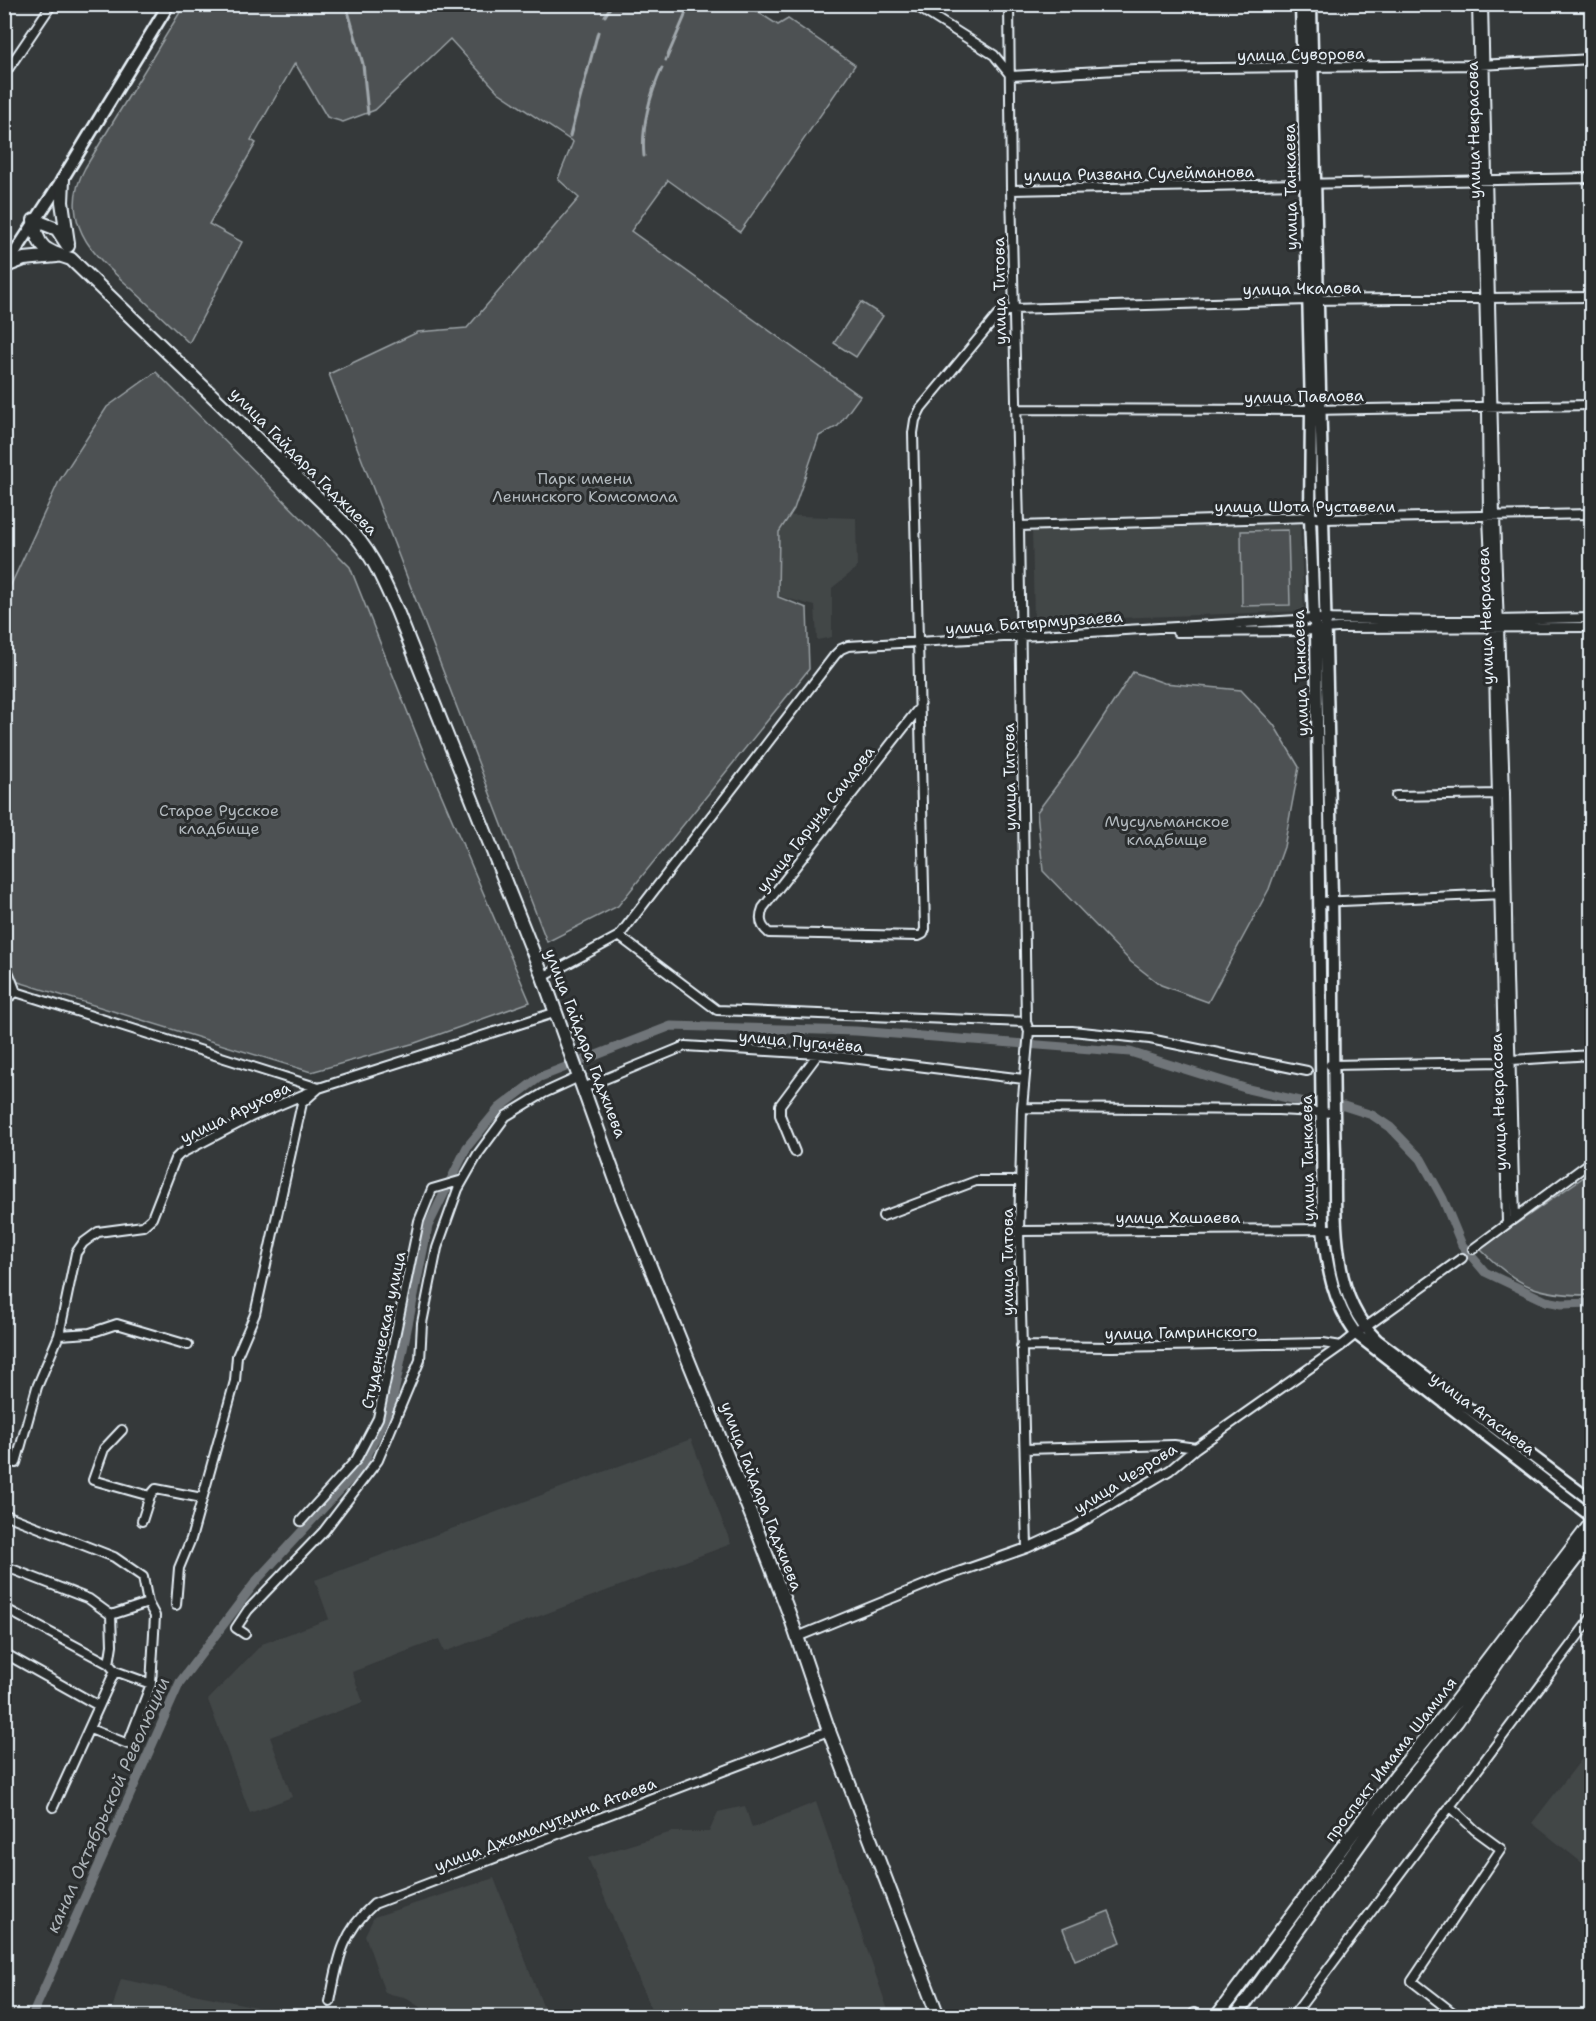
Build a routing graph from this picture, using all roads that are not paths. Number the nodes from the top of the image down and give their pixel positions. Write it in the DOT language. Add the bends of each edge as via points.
graph roads {
  1 [pos="52,4"];
  2 [pos="168,4"];
  3 [pos="913,4"];
  4 [pos="1009,4"];
  5 [pos="1301,4"];
  6 [pos="1311,4"];
  7 [pos="1477,4"];
  8 [pos="1483,4"];
  9 [pos="1592,59"];
  10 [pos="1482,64"];
  11 [pos="1308,68"];
  12 [pos="4,75"];
  13 [pos="1011,76"];
  14 [pos="1592,178"];
  15 [pos="63,179"];
  16 [pos="1484,181"];
  17 [pos="1309,183"];
  18 [pos="1011,190"];
  19 [pos="34,221"];
  20 [pos="66,254"];
  21 [pos="5,267"];
  22 [pos="1592,297"];
  23 [pos="1487,299"];
  24 [pos="1313,301"];
  25 [pos="1013,309"];
  26 [pos="1592,405"];
  27 [pos="1490,407"];
  28 [pos="1016,409"];
  29 [pos="1316,410"];
  30 [pos="1592,514"];
  31 [pos="1310,517"];
  32 [pos="1492,517"];
  33 [pos="1322,519"];
  34 [pos="1019,526"];
  35 [pos="1592,618"];
  36 [pos="1496,624"];
  37 [pos="1320,625"];
  38 [pos="1592,627"];
  39 [pos="1021,636"];
  40 [pos="918,644"];
  41 [pos="919,708"];
  42 [pos="1501,793"];
  43 [pos="1396,796"];
  44 [pos="1503,894"];
  45 [pos="1332,900"];
  46 [pos="1319,902"];
  47 [pos="619,936"];
  48 [pos="4,961"];
  49 [pos="544,977"];
  50 [pos="16,992"];
  51 [pos="4,1002"];
  52 [pos="556,1012"];
  53 [pos="1028,1026"];
  54 [pos="818,1054"];
  55 [pos="1592,1055"];
  56 [pos="1507,1061"];
  57 [pos="1332,1065"];
  58 [pos="1320,1068"];
  59 [pos="1307,1071"];
  60 [pos="1024,1079"];
  61 [pos="582,1082"];
  62 [pos="319,1088"];
  63 [pos="1022,1108"];
  64 [pos="1321,1111"];
  65 [pos="1334,1113"];
  66 [pos="795,1152"];
  67 [pos="1592,1161"];
  68 [pos="463,1180"];
  69 [pos="1020,1181"];
  70 [pos="883,1216"];
  71 [pos="1515,1218"];
  72 [pos="1507,1223"];
  73 [pos="1323,1229"];
  74 [pos="1336,1229"];
  75 [pos="1019,1231"];
  76 [pos="1473,1249"];
  77 [pos="1462,1258"];
  78 [pos="1360,1331"];
  79 [pos="60,1335"];
  80 [pos="188,1345"];
  81 [pos="1021,1346"];
  82 [pos="1341,1346"];
  83 [pos="122,1430"];
  84 [pos="1196,1448"];
  85 [pos="1025,1449"];
  86 [pos="16,1463"];
  87 [pos="150,1496"];
  88 [pos="202,1498"];
  89 [pos="1592,1501"];
  90 [pos="4,1517"];
  91 [pos="1592,1517"];
  92 [pos="142,1521"];
  93 [pos="301,1521"];
  94 [pos="1592,1522"];
  95 [pos="1592,1537"];
  96 [pos="1027,1548"];
  97 [pos="4,1566"];
  98 [pos="148,1603"];
  99 [pos="176,1605"];
  100 [pos="6,1609"];
  101 [pos="111,1615"];
  102 [pos="1592,1617"];
  103 [pos="4,1620"];
  104 [pos="245,1634"];
  105 [pos="798,1637"];
  106 [pos="4,1653"];
  107 [pos="109,1664"];
  108 [pos="114,1671"];
  109 [pos="151,1684"];
  110 [pos="99,1706"];
  111 [pos="90,1729"];
  112 [pos="830,1730"];
  113 [pos="1450,1806"];
  114 [pos="53,1807"];
  115 [pos="330,2002"];
  116 [pos="940,2016"];
  117 [pos="1217,2016"];
  118 [pos="1236,2016"];
  119 [pos="1293,2016"];
  120 [pos="1457,2016"];
  1 -- 12 [label="street"];
  2 -- 15 [label="main road"];
  2 -- 19 [label="main road"];
  3 -- 13 [label="street" via="994,55"];
  4 -- 13 [label="street, улица Титова"];
  5 -- 11 [label="main road, улица Танкаева"];
  6 -- 11 [label="main road, улица Танкаева"];
  7 -- 10 [label="street, улица Некрасова"];
  8 -- 10 [label="street, улица Некрасова"];
  9 -- 10 [label="street, улица Суворова"];
  10 -- 11 [label="street, улица Суворова"];
  10 -- 16 [label="street, улица Некрасова"];
  11 -- 13 [label="street, улица Суворова" via="1135,69"];
  11 -- 17 [label="main road, улица Танкаева"];
  13 -- 18 [label="street, улица Титова"];
  14 -- 16 [label="street, улица Ризвана Сулейманова"];
  15 -- 19 [label="main road"];
  15 -- 20 [label="main road, улица Гайдара Гаджиева"];
  16 -- 17 [label="street, улица Ризвана Сулейманова"];
  16 -- 23 [label="street, улица Некрасова"];
  17 -- 18 [label="street, улица Ризвана Сулейманова"];
  17 -- 24 [label="main road, улица Танкаева"];
  18 -- 25 [label="street, улица Титова"];
  19 -- 20 [label="main road" via="57,229"];
  19 -- 20 [label="main road" via="41,245"];
  19 -- 21 [label="main road"];
  20 -- 21 [label="main road" via="24,259"];
  20 -- 49 [label="main road, улица Гайдара Гаджиева" via="315,492 374,557 399,610"];
  22 -- 23 [label="street, улица Чкалова"];
  23 -- 24 [label="street, улица Чкалова"];
  23 -- 27 [label="street, улица Некрасова"];
  24 -- 25 [label="street, улица Чкалова"];
  24 -- 29 [label="main road, улица Танкаева"];
  25 -- 28 [label="street, улица Титова"];
  25 -- 40 [label="street, улица Гаруна Саидова" via="995,318 915,420"];
  26 -- 27 [label="street, улица Павлова"];
  27 -- 29 [label="street, улица Павлова"];
  27 -- 32 [label="street, улица Некрасова"];
  28 -- 29 [label="street, улица Павлова"];
  28 -- 34 [label="street, улица Титова"];
  29 -- 31 [label="main road, улица Танкаева"];
  29 -- 33 [label="main road, улица Танкаева"];
  30 -- 32 [label="street, улица Шота Руставели"];
  31 -- 33 [label="street, улица Шота Руставели"];
  31 -- 34 [label="street, улица Шота Руставели"];
  31 -- 37 [label="main road, улица Танкаева"];
  32 -- 33 [label="street, улица Шота Руставели"];
  32 -- 36 [label="street, улица Некрасова"];
  33 -- 37 [label="main road, улица Танкаева"];
  34 -- 39 [label="street, улица Титова"];
  35 -- 36 [label="street, улица Батырмурзаева"];
  36 -- 37 [label="street, улица Батырмурзаева" via="1337,628"];
  36 -- 38 [label="street, улица Батырмурзаева"];
  36 -- 42 [label="street, улица Некрасова"];
  37 -- 39 [label="street, улица Батырмурзаева"];
  37 -- 45 [label="main road, улица Танкаева"];
  37 -- 46 [label="main road, улица Танкаева"];
  39 -- 40 [label="street, улица Батырмурзаева"];
  39 -- 53 [label="street, улица Титова"];
  40 -- 41 [label="street, улица Гаруна Саидова"];
  40 -- 47 [label="street, улица Батырмурзаева" via="841,649"];
  41 -- 41 [label="street, улица Гаруна Саидова" via="923,934 769,933 761,923 763,908"];
  42 -- 43 [label="street"];
  42 -- 44 [label="street, улица Некрасова"];
  44 -- 45 [label="street"];
  44 -- 56 [label="street, улица Некрасова"];
  45 -- 46 [label="street"];
  45 -- 57 [label="main road, улица Танкаева"];
  46 -- 58 [label="main road, улица Танкаева"];
  47 -- 49 [label="street, улица Батырмурзаева"];
  47 -- 53 [label="street" via="717,1010"];
  48 -- 50 [label="street"];
  49 -- 52 [label="main road, улица Гайдара Гаджиева"];
  50 -- 51 [label="street"];
  50 -- 62 [label="street"];
  52 -- 61 [label="main road, улица Гайдара Гаджиева"];
  52 -- 62 [label="street, улица Арухова"];
  53 -- 59 [label="street" via="1150,1039"];
  53 -- 60 [label="street, улица Титова"];
  54 -- 60 [label="street, улица Пугачёва"];
  54 -- 61 [label="street, улица Пугачёва" via="685,1046"];
  54 -- 66 [label="street" via="780,1105 780,1115"];
  55 -- 56 [label="street"];
  56 -- 57 [label="street"];
  56 -- 71 [label="street, улица Некрасова"];
  56 -- 72 [label="street, улица Некрасова"];
  57 -- 58 [label="street"];
  57 -- 65 [label="main road, улица Танкаева"];
  58 -- 64 [label="main road, улица Танкаева"];
  60 -- 63 [label="street, улица Титова"];
  61 -- 68 [label="street, улица Пугачёва" via="544,1093 506,1116"];
  61 -- 105 [label="main road, улица Гайдара Гаджиева"];
  62 -- 79 [label="street, улица Арухова" via="253,1116 180,1154 152,1218 143,1226 98,1232 83,1243 76,1253"];
  62 -- 88 [label="street, улица Арухова" via="302,1103 255,1314 237,1356 235,1381"];
  63 -- 64 [label="street"];
  63 -- 69 [label="street, улица Титова"];
  64 -- 65 [label="street"];
  64 -- 73 [label="main road, улица Танкаева"];
  65 -- 74 [label="main road, улица Танкаева"];
  67 -- 71 [label="street"];
  68 -- 93 [label="street, Студенческая улица" via="432,1189 419,1221 378,1418 356,1460"];
  68 -- 104 [label="street, улица Пугачёва" via="437,1248 422,1323 420,1360 378,1460 324,1531 248,1610 236,1628"];
  69 -- 70 [label="street" via="976,1181"];
  69 -- 75 [label="street, улица Титова"];
  71 -- 72 [label="street"];
  72 -- 76 [label="street"];
  73 -- 74 [label="street, улица Хашаева"];
  73 -- 75 [label="street, улица Хашаева"];
  73 -- 78 [label="main road, улица Танкаева" via="1336,1298"];
  74 -- 78 [label="main road, улица Танкаева" via="1347,1294"];
  75 -- 81 [label="street, улица Титова"];
  77 -- 78 [label="street, улица Чеэрова"];
  78 -- 82 [label="street, улица Чеэрова"];
  78 -- 89 [label="main road, улица Агасиева"];
  78 -- 91 [label="main road, улица Агасиева"];
  79 -- 80 [label="street" via="90,1333 117,1324"];
  79 -- 86 [label="street, улица Арухова" via="38,1387"];
  81 -- 82 [label="street, улица Гамринского"];
  81 -- 85 [label="street, улица Титова"];
  82 -- 84 [label="street, улица Чеэрова"];
  83 -- 87 [label="street" via="104,1449 93,1479"];
  84 -- 85 [label="street" via="1174,1445"];
  84 -- 96 [label="street, улица Чеэрова" via="1170,1470 1075,1526"];
  85 -- 96 [label="street, улица Титова"];
  87 -- 88 [label="street" via="156,1489"];
  87 -- 92 [label="street"];
  88 -- 99 [label="street, улица Арухова" via="179,1568"];
  90 -- 98 [label="street" via="114,1557 143,1577"];
  94 -- 117 [label="main road, проспект Имама Шамиля" via="1396,1775"];
  95 -- 118 [label="main road, проспект Имама Шамиля" via="1457,1721 1375,1823"];
  96 -- 105 [label="street, улица Чеэрова" via="944,1577"];
  97 -- 101 [label="street" via="89,1599"];
  98 -- 101 [label="street"];
  98 -- 109 [label="street" via="155,1616"];
  100 -- 103 [label="street"];
  100 -- 107 [label="street"];
  101 -- 107 [label="street"];
  102 -- 113 [label="street"];
  105 -- 112 [label="main road, улица Гайдара Гаджиева"];
  106 -- 110 [label="street"];
  107 -- 108 [label="street"];
  108 -- 109 [label="street"];
  108 -- 110 [label="street"];
  109 -- 111 [label="street" via="128,1744"];
  110 -- 111 [label="street"];
  111 -- 114 [label="street"];
  112 -- 115 [label="street, улица Джамалутдина Атаева" via="374,1904 345,1940"];
  112 -- 116 [label="main road, улица Гайдара Гаджиева"];
  112 -- 116 [label="main road, улица Гайдара Гаджиева"];
  113 -- 119 [label="street"];
  113 -- 120 [label="street" via="1501,1849 1412,1981"];
}
